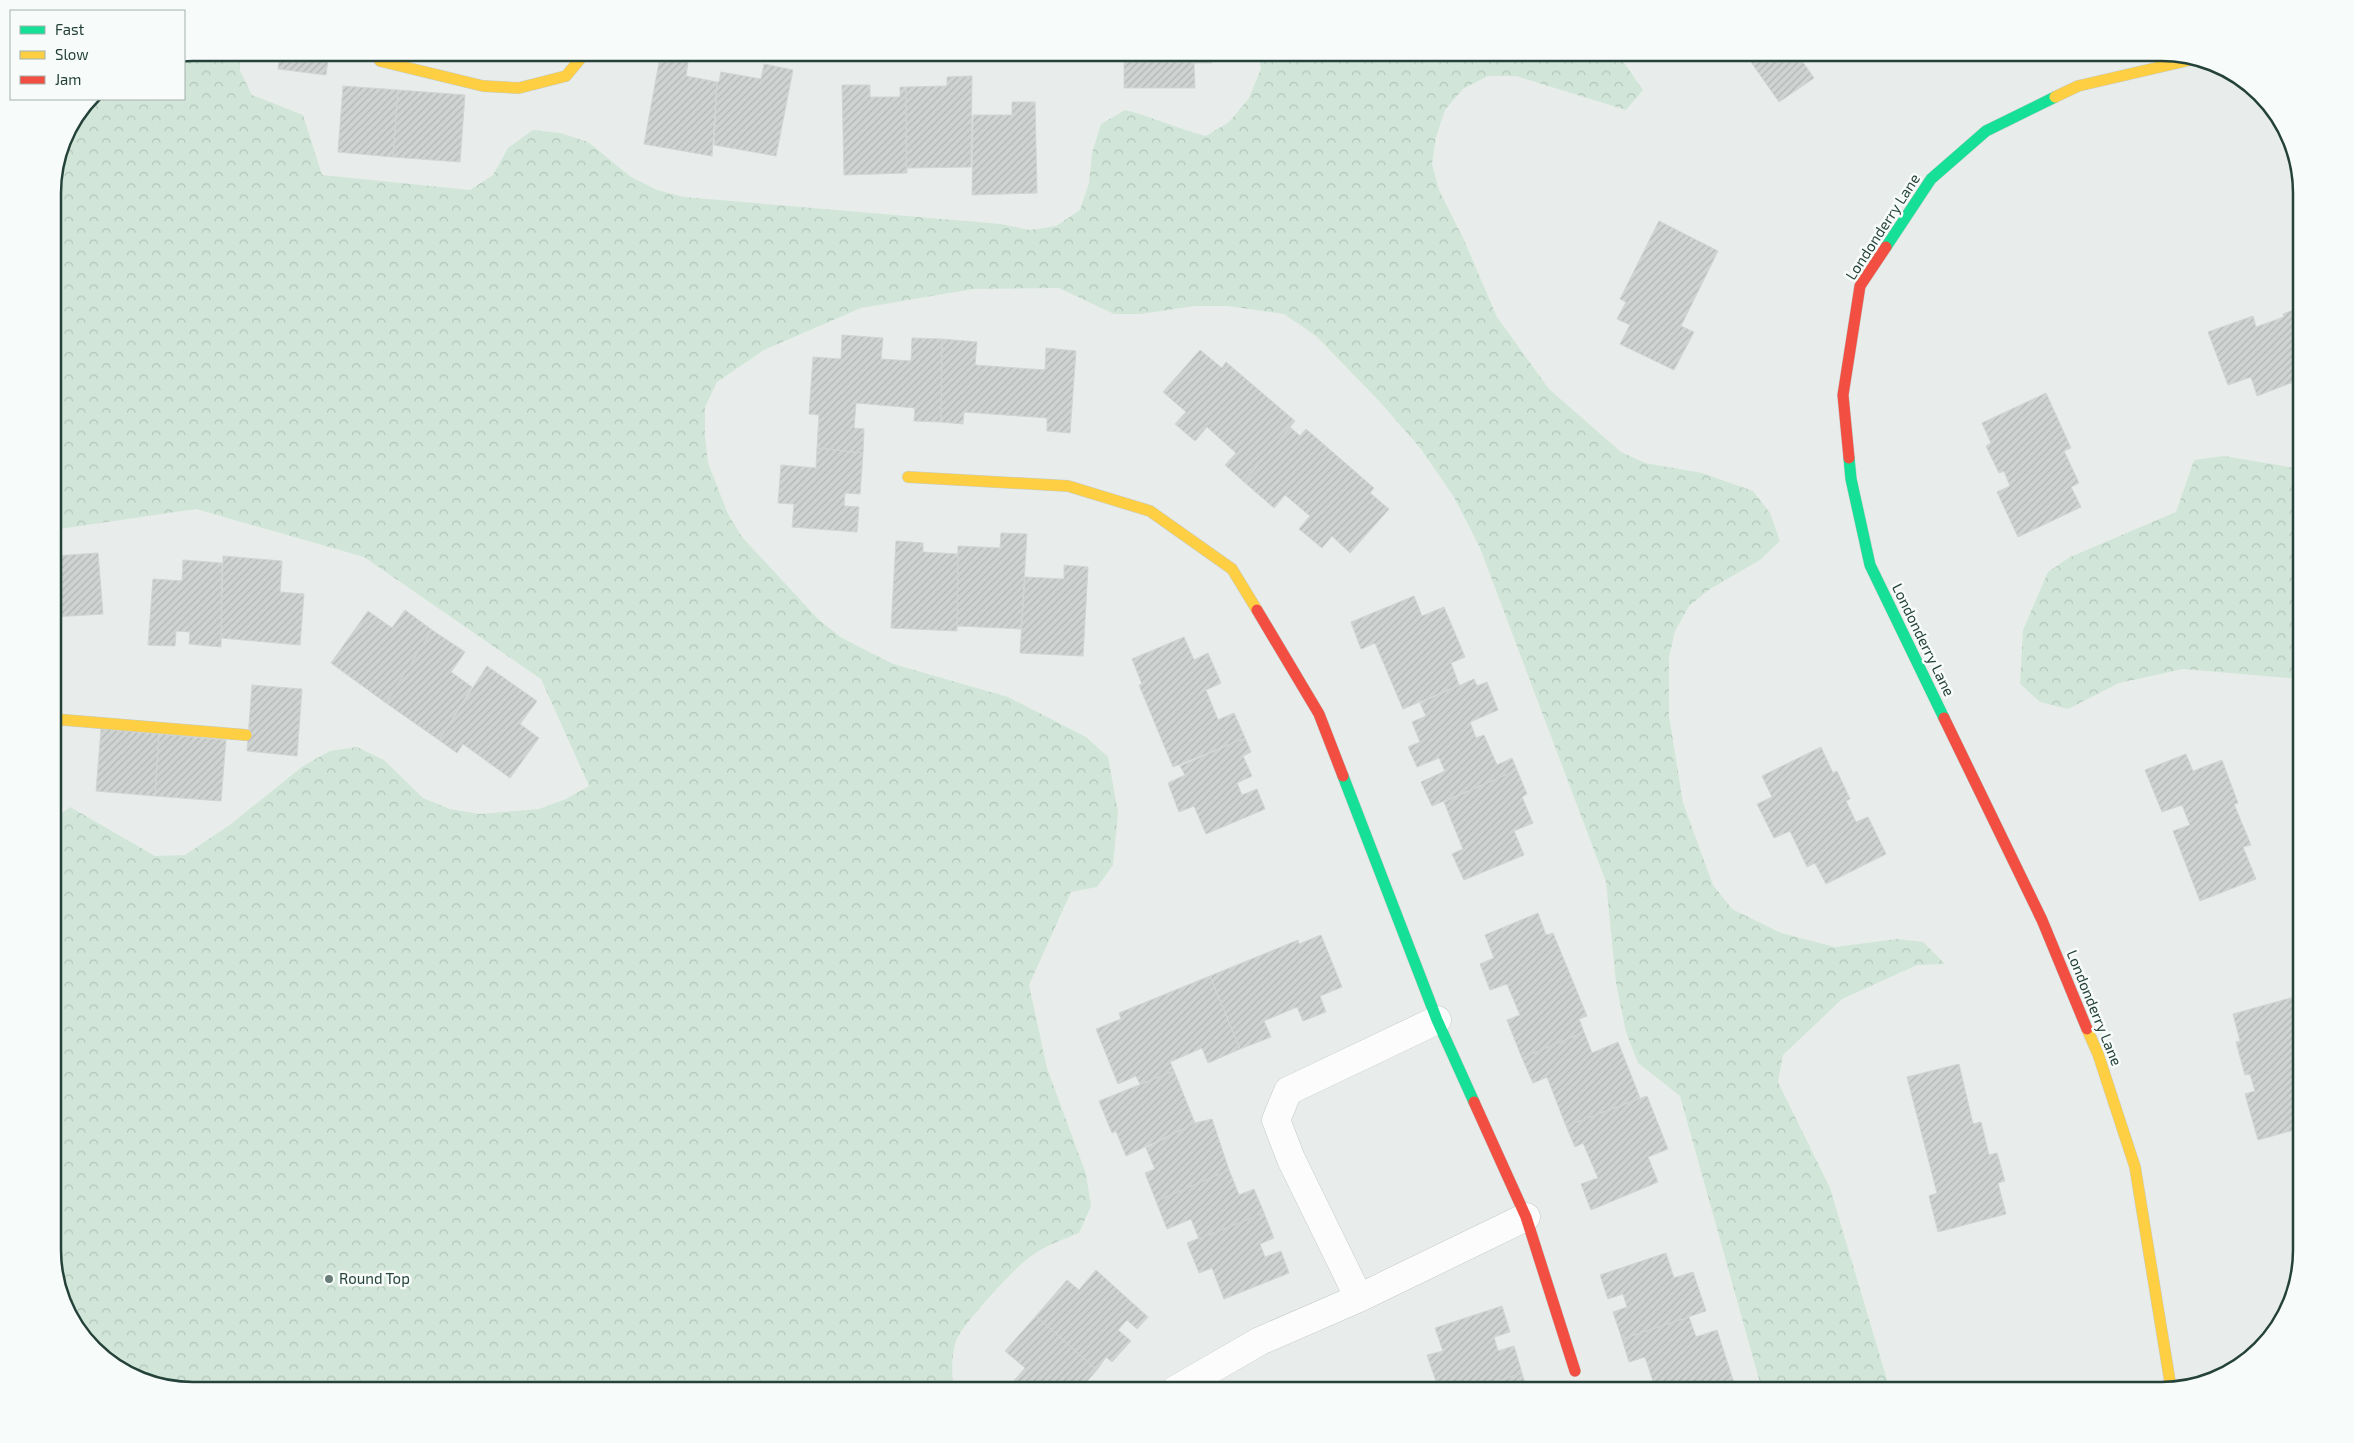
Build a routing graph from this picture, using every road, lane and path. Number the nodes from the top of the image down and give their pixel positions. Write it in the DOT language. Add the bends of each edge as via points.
graph roads {
  1 [pos="380,61"];
  2 [pos="578,61"];
  3 [pos="2180,62"];
  4 [pos="908,477"];
  5 [pos="62,719"];
  6 [pos="246,735"];
  7 [pos="1438,1020"];
  8 [pos="1526,1217"];
  9 [pos="1359,1298"];
  10 [pos="1575,1371"];
  11 [pos="2170,1381"];
  12 [pos="1189,1382"];
  1 -- 2 [label="street" via="483,86 519,88 566,76"];
  3 -- 11 [label="street, Londonderry Lane" via="2078,86 1986,131 1931,179 1860,286 1843,395 1851,479 1870,565 2042,920 2098,1054 2135,1167"];
  4 -- 7 [label="street" via="1068,486 1150,511 1232,569 1319,714"];
  5 -- 6 [label="street"];
  7 -- 8 [label="street"];
  7 -- 9 [label="street" via="1288,1091 1276,1120 1291,1159"];
  8 -- 9 [label="street"];
  8 -- 10 [label="street"];
  9 -- 12 [label="street" via="1260,1341"];
}
